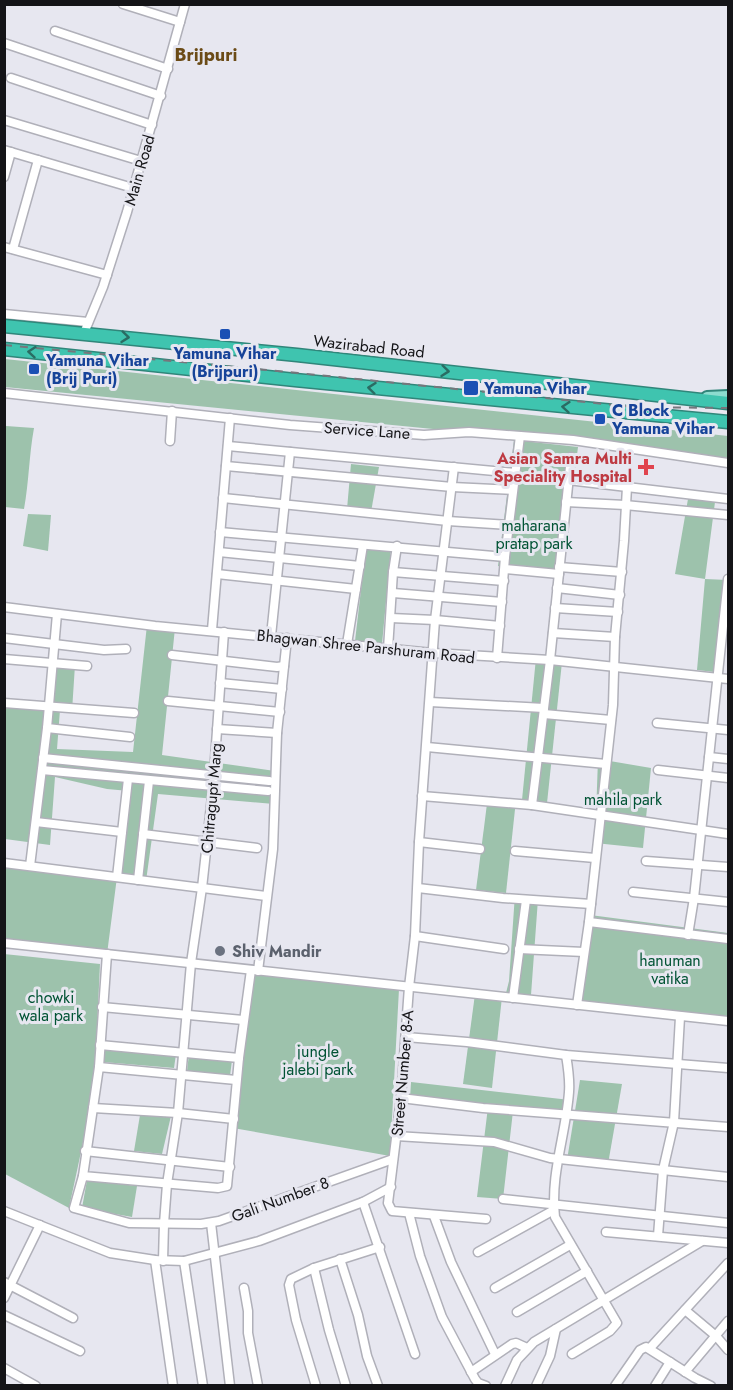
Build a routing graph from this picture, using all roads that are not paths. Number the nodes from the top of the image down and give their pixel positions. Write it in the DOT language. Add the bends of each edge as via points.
graph roads {
  1 [pos="123,4"];
  2 [pos="185,4"];
  3 [pos="180,22"];
  4 [pos="55,32"];
  5 [pos="4,43"];
  6 [pos="168,69"];
  7 [pos="11,78"];
  8 [pos="161,96"];
  9 [pos="4,120"];
  10 [pos="152,125"];
  11 [pos="8,151"];
  12 [pos="38,160"];
  13 [pos="141,161"];
  14 [pos="4,177"];
  15 [pos="134,188"];
  16 [pos="9,248"];
  17 [pos="107,275"];
  18 [pos="4,314"];
  19 [pos="4,326"];
  20 [pos="86,327"];
  21 [pos="4,349"];
  22 [pos="4,393"];
  23 [pos="729,396"];
  24 [pos="689,399"];
  25 [pos="729,403"];
  26 [pos="172,411"];
  27 [pos="231,418"];
  28 [pos="729,424"];
  29 [pos="520,436"];
  30 [pos="170,441"];
  31 [pos="228,446"];
  32 [pos="290,452"];
  33 [pos="571,457"];
  34 [pos="729,463"];
  35 [pos="226,466"];
  36 [pos="454,467"];
  37 [pos="289,473"];
  38 [pos="515,473"];
  39 [pos="568,480"];
  40 [pos="452,487"];
  41 [pos="627,487"];
  42 [pos="513,490"];
  43 [pos="224,498"];
  44 [pos="729,499"];
  45 [pos="566,502"];
  46 [pos="285,505"];
  47 [pos="625,505"];
  48 [pos="729,515"];
  49 [pos="448,521"];
  50 [pos="509,525"];
  51 [pos="220,532"];
  52 [pos="282,536"];
  53 [pos="363,545"];
  54 [pos="397,546"];
  55 [pos="444,550"];
  56 [pos="219,552"];
  57 [pos="506,557"];
  58 [pos="279,558"];
  59 [pos="360,567"];
  60 [pos="505,569"];
  61 [pos="559,570"];
  62 [pos="393,572"];
  63 [pos="622,572"];
  64 [pos="217,574"];
  65 [pos="441,575"];
  66 [pos="729,579"];
  67 [pos="504,581"];
  68 [pos="277,582"];
  69 [pos="557,588"];
  70 [pos="356,589"];
  71 [pos="393,592"];
  72 [pos="620,595"];
  73 [pos="438,597"];
  74 [pos="502,602"];
  75 [pos="4,607"];
  76 [pos="555,608"];
  77 [pos="618,612"];
  78 [pos="57,614"];
  79 [pos="391,618"];
  80 [pos="435,620"];
  81 [pos="500,627"];
  82 [pos="212,630"];
  83 [pos="224,632"];
  84 [pos="553,633"];
  85 [pos="271,636"];
  86 [pos="615,637"];
  87 [pos="4,638"];
  88 [pos="287,638"];
  89 [pos="55,643"];
  90 [pos="347,644"];
  91 [pos="126,649"];
  92 [pos="388,649"];
  93 [pos="433,653"];
  94 [pos="172,655"];
  95 [pos="497,658"];
  96 [pos="4,659"];
  97 [pos="550,660"];
  98 [pos="222,661"];
  99 [pos="54,663"];
  100 [pos="87,666"];
  101 [pos="285,666"];
  102 [pos="614,667"];
  103 [pos="718,678"];
  104 [pos="729,679"];
  105 [pos="220,683"];
  106 [pos="282,688"];
  107 [pos="168,701"];
  108 [pos="430,702"];
  109 [pos="4,703"];
  110 [pos="220,705"];
  111 [pos="49,707"];
  112 [pos="544,711"];
  113 [pos="280,712"];
  114 [pos="134,713"];
  115 [pos="611,720"];
  116 [pos="657,723"];
  117 [pos="47,728"];
  118 [pos="217,729"];
  119 [pos="712,729"];
  120 [pos="729,730"];
  121 [pos="277,733"];
  122 [pos="130,737"];
  123 [pos="427,747"];
  124 [pos="709,757"];
  125 [pos="43,758"];
  126 [pos="538,758"];
  127 [pos="729,759"];
  128 [pos="606,764"];
  129 [pos="42,770"];
  130 [pos="658,770"];
  131 [pos="706,775"];
  132 [pos="214,776"];
  133 [pos="729,778"];
  134 [pos="128,779"];
  135 [pos="148,781"];
  136 [pos="269,781"];
  137 [pos="213,787"];
  138 [pos="268,791"];
  139 [pos="422,796"];
  140 [pos="531,805"];
  141 [pos="600,816"];
  142 [pos="36,822"];
  143 [pos="701,831"];
  144 [pos="122,832"];
  145 [pos="143,834"];
  146 [pos="729,834"];
  147 [pos="207,842"];
  148 [pos="419,842"];
  149 [pos="257,848"];
  150 [pos="480,849"];
  151 [pos="515,851"];
  152 [pos="595,858"];
  153 [pos="646,861"];
  154 [pos="4,863"];
  155 [pos="698,864"];
  156 [pos="30,866"];
  157 [pos="729,867"];
  158 [pos="117,877"];
  159 [pos="138,880"];
  160 [pos="202,888"];
  161 [pos="418,888"];
  162 [pos="633,892"];
  163 [pos="266,896"];
  164 [pos="694,898"];
  165 [pos="526,900"];
  166 [pos="729,902"];
  167 [pos="591,904"];
  168 [pos="589,922"];
  169 [pos="688,934"];
  170 [pos="416,936"];
  171 [pos="729,939"];
  172 [pos="4,944"];
  173 [pos="504,949"];
  174 [pos="519,949"];
  175 [pos="584,952"];
  176 [pos="106,954"];
  177 [pos="191,963"];
  178 [pos="255,970"];
  179 [pos="409,987"];
  180 [pos="513,998"];
  181 [pos="577,1005"];
  182 [pos="102,1007"];
  183 [pos="186,1014"];
  184 [pos="680,1017"];
  185 [pos="243,1020"];
  186 [pos="729,1022"];
  187 [pos="406,1037"];
  188 [pos="100,1045"];
  189 [pos="183,1052"];
  190 [pos="566,1055"];
  191 [pos="238,1058"];
  192 [pos="677,1062"];
  193 [pos="99,1067"];
  194 [pos="729,1068"];
  195 [pos="181,1076"];
  196 [pos="236,1080"];
  197 [pos="401,1098"];
  198 [pos="93,1108"];
  199 [pos="178,1113"];
  200 [pos="567,1114"];
  201 [pos="234,1119"];
  202 [pos="674,1122"];
  203 [pos="729,1127"];
  204 [pos="396,1136"];
  205 [pos="85,1151"];
  206 [pos="393,1159"];
  207 [pos="558,1159"];
  208 [pos="170,1161"];
  209 [pos="230,1167"];
  210 [pos="663,1170"];
  211 [pos="83,1176"];
  212 [pos="729,1177"];
  213 [pos="167,1184"];
  214 [pos="390,1186"];
  215 [pos="503,1199"];
  216 [pos="363,1202"];
  217 [pos="554,1207"];
  218 [pos="4,1211"];
  219 [pos="409,1213"];
  220 [pos="660,1215"];
  221 [pos="434,1216"];
  222 [pos="486,1219"];
  223 [pos="729,1222"];
  224 [pos="211,1223"];
  225 [pos="164,1224"];
  226 [pos="40,1225"];
  227 [pos="606,1232"];
  228 [pos="658,1236"];
  229 [pos="702,1241"];
  230 [pos="729,1243"];
  231 [pos="570,1245"];
  232 [pos="380,1247"];
  233 [pos="478,1252"];
  234 [pos="214,1253"];
  235 [pos="340,1259"];
  236 [pos="159,1260"];
  237 [pos="184,1261"];
  238 [pos="729,1263"];
  239 [pos="314,1268"];
  240 [pos="587,1271"];
  241 [pos="8,1284"];
  242 [pos="244,1288"];
  243 [pos="495,1288"];
  244 [pos="4,1298"];
  245 [pos="604,1300"];
  246 [pos="685,1310"];
  247 [pos="517,1312"];
  248 [pos="4,1315"];
  249 [pos="73,1318"];
  250 [pos="729,1322"];
  251 [pos="556,1329"];
  252 [pos="716,1336"];
  253 [pos="527,1348"];
  254 [pos="650,1348"];
  255 [pos="729,1350"];
  256 [pos="80,1351"];
  257 [pos="415,1354"];
  258 [pos="495,1354"];
  259 [pos="572,1354"];
  260 [pos="670,1362"];
  261 [pos="4,1368"];
  262 [pos="471,1372"];
  263 [pos="685,1372"];
  264 [pos="693,1382"];
  265 [pos="36,1386"];
  266 [pos="173,1386"];
  267 [pos="202,1386"];
  268 [pos="230,1386"];
  269 [pos="258,1386"];
  270 [pos="316,1386"];
  271 [pos="346,1386"];
  272 [pos="378,1386"];
  273 [pos="486,1386"];
  274 [pos="505,1386"];
  275 [pos="536,1386"];
  276 [pos="615,1386"];
  277 [pos="655,1386"];
  278 [pos="711,1386"];
  1 -- 3 [label="street"];
  2 -- 3 [label="street, Main Road"];
  3 -- 6 [label="street, Main Road"];
  4 -- 6 [label="street"];
  5 -- 8 [label="street"];
  6 -- 8 [label="street, Main Road"];
  7 -- 10 [label="street"];
  8 -- 10 [label="street, Main Road"];
  9 -- 13 [label="street"];
  10 -- 13 [label="street, Main Road"];
  11 -- 12 [label="street"];
  11 -- 14 [label="street"];
  12 -- 15 [label="street"];
  12 -- 16 [label="street"];
  13 -- 15 [label="street, Main Road"];
  15 -- 17 [label="street, Main Road"];
  16 -- 17 [label="street"];
  17 -- 20 [label="street, Main Road"];
  18 -- 20 [label="street"];
  19 -- 20 [label="highway, Wazirabad Road"];
  20 -- 24 [label="highway, Wazirabad Road, one-way"];
  28 -- 21 [label="highway, one-way"];
  22 -- 26 [label="street, Service Lane"];
  23 -- 24 [label="main road"];
  24 -- 25 [label="highway, Wazirabad Road"];
  26 -- 27 [label="street, Service Lane"];
  26 -- 30 [label="street"];
  27 -- 29 [label="street, Service Lane" via="424,435 470,432"];
  27 -- 31 [label="street"];
  29 -- 34 [label="street, Service Lane"];
  29 -- 38 [label="street"];
  31 -- 32 [label="street"];
  31 -- 35 [label="street"];
  32 -- 36 [label="street"];
  32 -- 37 [label="street"];
  33 -- 39 [label="street"];
  35 -- 37 [label="street"];
  35 -- 43 [label="street"];
  36 -- 38 [label="street"];
  36 -- 40 [label="street, Street Number 8-A"];
  37 -- 40 [label="street"];
  37 -- 46 [label="street"];
  38 -- 42 [label="street"];
  39 -- 41 [label="street"];
  39 -- 45 [label="street"];
  40 -- 42 [label="street"];
  40 -- 49 [label="street, Street Number 8-A"];
  41 -- 44 [label="street"];
  41 -- 47 [label="street"];
  42 -- 50 [label="street"];
  43 -- 46 [label="street"];
  43 -- 51 [label="street"];
  45 -- 47 [label="street"];
  45 -- 61 [label="street"];
  46 -- 49 [label="street"];
  46 -- 52 [label="street"];
  47 -- 48 [label="street"];
  47 -- 63 [label="street"];
  49 -- 50 [label="street"];
  49 -- 55 [label="street, Street Number 8-A"];
  50 -- 57 [label="street"];
  51 -- 52 [label="street"];
  51 -- 56 [label="street"];
  52 -- 53 [label="street"];
  52 -- 58 [label="street"];
  53 -- 54 [label="street"];
  53 -- 59 [label="street"];
  54 -- 55 [label="street"];
  54 -- 62 [label="street"];
  55 -- 57 [label="street"];
  55 -- 65 [label="street, Street Number 8-A"];
  56 -- 58 [label="street"];
  56 -- 64 [label="street"];
  57 -- 60 [label="street"];
  58 -- 59 [label="street"];
  58 -- 68 [label="street"];
  59 -- 70 [label="street"];
  60 -- 61 [label="street"];
  60 -- 67 [label="street"];
  61 -- 63 [label="street"];
  61 -- 69 [label="street"];
  62 -- 65 [label="street"];
  62 -- 71 [label="street"];
  63 -- 72 [label="street"];
  64 -- 68 [label="street"];
  64 -- 82 [label="street"];
  65 -- 67 [label="street"];
  65 -- 73 [label="street, Street Number 8-A"];
  66 -- 103 [label="street"];
  67 -- 74 [label="street"];
  68 -- 70 [label="street"];
  68 -- 85 [label="street"];
  69 -- 72 [label="street"];
  69 -- 76 [label="street"];
  70 -- 90 [label="street"];
  71 -- 73 [label="street"];
  71 -- 79 [label="street"];
  72 -- 77 [label="street"];
  73 -- 74 [label="street"];
  73 -- 80 [label="street, Street Number 8-A"];
  74 -- 81 [label="street"];
  75 -- 78 [label="street, Bhagwan Shree Parshuram Road"];
  76 -- 77 [label="street"];
  76 -- 84 [label="street"];
  77 -- 86 [label="street"];
  78 -- 82 [label="street, Bhagwan Shree Parshuram Road"];
  78 -- 89 [label="street"];
  79 -- 80 [label="street"];
  79 -- 92 [label="street"];
  80 -- 81 [label="street"];
  80 -- 93 [label="street, Street Number 8-A"];
  81 -- 95 [label="street"];
  82 -- 83 [label="street, Bhagwan Shree Parshuram Road"];
  83 -- 85 [label="street, Bhagwan Shree Parshuram Road"];
  83 -- 98 [label="street, Chitragupt Marg"];
  84 -- 86 [label="street"];
  84 -- 97 [label="street"];
  85 -- 88 [label="street, Bhagwan Shree Parshuram Road"];
  86 -- 102 [label="street"];
  87 -- 89 [label="street"];
  88 -- 90 [label="street, Bhagwan Shree Parshuram Road"];
  88 -- 101 [label="street"];
  89 -- 91 [label="street"];
  89 -- 99 [label="street"];
  90 -- 92 [label="street, Bhagwan Shree Parshuram Road"];
  92 -- 93 [label="street, Bhagwan Shree Parshuram Road"];
  93 -- 95 [label="street, Bhagwan Shree Parshuram Road"];
  93 -- 108 [label="street, Street Number 8-A"];
  94 -- 98 [label="street"];
  95 -- 97 [label="street, Bhagwan Shree Parshuram Road"];
  96 -- 99 [label="street"];
  97 -- 102 [label="street, Bhagwan Shree Parshuram Road"];
  97 -- 112 [label="street"];
  98 -- 101 [label="street"];
  98 -- 105 [label="street, Chitragupt Marg"];
  99 -- 100 [label="street"];
  99 -- 111 [label="street"];
  101 -- 106 [label="street"];
  102 -- 103 [label="street, Bhagwan Shree Parshuram Road"];
  102 -- 115 [label="street"];
  103 -- 104 [label="street, Bhagwan Shree Parshuram Road"];
  103 -- 119 [label="street"];
  105 -- 106 [label="street"];
  105 -- 110 [label="street, Chitragupt Marg"];
  106 -- 113 [label="street"];
  107 -- 110 [label="street"];
  108 -- 112 [label="street"];
  108 -- 123 [label="street, Street Number 8-A"];
  109 -- 111 [label="street"];
  110 -- 113 [label="street"];
  110 -- 118 [label="street, Chitragupt Marg"];
  111 -- 114 [label="street"];
  111 -- 117 [label="street"];
  112 -- 115 [label="street"];
  112 -- 126 [label="street"];
  113 -- 121 [label="street"];
  115 -- 128 [label="street"];
  116 -- 119 [label="street"];
  117 -- 122 [label="street"];
  117 -- 125 [label="street"];
  118 -- 121 [label="street"];
  118 -- 132 [label="street, Chitragupt Marg"];
  119 -- 120 [label="street"];
  119 -- 124 [label="street"];
  121 -- 163 [label="street" via="273,849"];
  123 -- 126 [label="street"];
  123 -- 139 [label="street, Street Number 8-A"];
  124 -- 127 [label="street"];
  124 -- 131 [label="street"];
  125 -- 129 [label="street"];
  125 -- 132 [label="street"];
  126 -- 128 [label="street"];
  126 -- 140 [label="street"];
  128 -- 141 [label="street"];
  129 -- 134 [label="street"];
  129 -- 142 [label="street"];
  130 -- 131 [label="street"];
  131 -- 133 [label="street"];
  131 -- 143 [label="street"];
  132 -- 136 [label="street"];
  132 -- 137 [label="street, Chitragupt Marg"];
  134 -- 135 [label="street"];
  134 -- 144 [label="street"];
  135 -- 137 [label="street"];
  135 -- 145 [label="street"];
  137 -- 138 [label="street"];
  137 -- 147 [label="street, Chitragupt Marg"];
  139 -- 140 [label="street"];
  139 -- 148 [label="street, Street Number 8-A"];
  140 -- 141 [label="street"];
  141 -- 143 [label="street"];
  141 -- 152 [label="street"];
  142 -- 144 [label="street"];
  142 -- 156 [label="street"];
  143 -- 146 [label="street"];
  143 -- 155 [label="street"];
  144 -- 158 [label="street"];
  145 -- 147 [label="street"];
  145 -- 159 [label="street"];
  147 -- 149 [label="street"];
  147 -- 160 [label="street, Chitragupt Marg"];
  148 -- 150 [label="street"];
  148 -- 161 [label="street, Street Number 8-A"];
  151 -- 152 [label="street"];
  152 -- 167 [label="street"];
  153 -- 155 [label="street"];
  154 -- 156 [label="street"];
  155 -- 157 [label="street"];
  155 -- 164 [label="street"];
  156 -- 158 [label="street"];
  158 -- 159 [label="street"];
  159 -- 160 [label="street"];
  160 -- 163 [label="street"];
  160 -- 177 [label="street, Chitragupt Marg"];
  161 -- 165 [label="street"];
  161 -- 170 [label="street, Street Number 8-A"];
  162 -- 164 [label="street"];
  163 -- 178 [label="street"];
  164 -- 166 [label="street"];
  164 -- 169 [label="street"];
  165 -- 167 [label="street"];
  165 -- 174 [label="street"];
  167 -- 168 [label="street"];
  168 -- 169 [label="street"];
  168 -- 175 [label="street"];
  169 -- 171 [label="street"];
  170 -- 173 [label="street"];
  170 -- 179 [label="street, Street Number 8-A"];
  172 -- 176 [label="street"];
  174 -- 175 [label="street"];
  174 -- 180 [label="street"];
  175 -- 181 [label="street"];
  176 -- 177 [label="street"];
  176 -- 182 [label="street"];
  177 -- 178 [label="street"];
  177 -- 183 [label="street, Chitragupt Marg"];
  178 -- 179 [label="street"];
  178 -- 185 [label="street"];
  179 -- 180 [label="street"];
  179 -- 187 [label="street, Street Number 8-A"];
  180 -- 181 [label="street"];
  181 -- 184 [label="street"];
  182 -- 183 [label="street"];
  182 -- 188 [label="street"];
  183 -- 185 [label="street"];
  183 -- 189 [label="street, Chitragupt Marg"];
  184 -- 186 [label="street"];
  184 -- 192 [label="street"];
  185 -- 191 [label="street"];
  187 -- 190 [label="street"];
  187 -- 197 [label="street, Street Number 8-A"];
  188 -- 189 [label="street"];
  188 -- 193 [label="street"];
  189 -- 191 [label="street"];
  189 -- 195 [label="street, Chitragupt Marg"];
  190 -- 192 [label="street"];
  190 -- 200 [label="street" via="570,1089"];
  191 -- 196 [label="street"];
  192 -- 194 [label="street"];
  192 -- 202 [label="street"];
  193 -- 195 [label="street"];
  193 -- 198 [label="street"];
  195 -- 196 [label="street"];
  195 -- 199 [label="street, Chitragupt Marg"];
  196 -- 201 [label="street"];
  197 -- 200 [label="street"];
  197 -- 204 [label="street, Street Number 8-A"];
  198 -- 199 [label="street"];
  198 -- 205 [label="street"];
  199 -- 201 [label="street"];
  199 -- 208 [label="street, Chitragupt Marg"];
  200 -- 202 [label="street"];
  200 -- 207 [label="street"];
  201 -- 209 [label="street"];
  202 -- 203 [label="street"];
  202 -- 210 [label="street"];
  204 -- 206 [label="street, Street Number 8-A"];
  204 -- 207 [label="street" via="494,1142"];
  205 -- 208 [label="street"];
  205 -- 211 [label="street"];
  206 -- 214 [label="street, Street Number 8-A"];
  206 -- 224 [label="street, Gali Number 8"];
  207 -- 210 [label="street"];
  207 -- 217 [label="street"];
  208 -- 209 [label="street"];
  208 -- 213 [label="street, Chitragupt Marg"];
  209 -- 213 [label="street" via="229,1183 223,1188"];
  210 -- 212 [label="street"];
  210 -- 220 [label="street"];
  211 -- 213 [label="street"];
  211 -- 225 [label="street, Gali Number 8" via="74,1208 129,1223"];
  213 -- 225 [label="street, Chitragupt Marg"];
  214 -- 216 [label="street"];
  214 -- 219 [label="street, Street Number 8-A" via="389,1208"];
  215 -- 217 [label="street"];
  216 -- 232 [label="street"];
  216 -- 234 [label="street" via="259,1241"];
  217 -- 220 [label="street"];
  217 -- 231 [label="street" via="557,1222"];
  217 -- 233 [label="street"];
  218 -- 226 [label="street"];
  219 -- 221 [label="street"];
  219 -- 262 [label="street" via="433,1296"];
  220 -- 223 [label="street"];
  220 -- 228 [label="street"];
  221 -- 222 [label="street"];
  221 -- 258 [label="street" via="455,1271"];
  224 -- 225 [label="street, Gali Number 8"];
  224 -- 234 [label="street"];
  225 -- 236 [label="street, Chitragupt Marg"];
  226 -- 236 [label="street" via="111,1253"];
  226 -- 241 [label="street"];
  227 -- 228 [label="street"];
  228 -- 229 [label="street"];
  229 -- 230 [label="street"];
  229 -- 245 [label="street"];
  231 -- 240 [label="street"];
  231 -- 243 [label="street"];
  232 -- 235 [label="street"];
  232 -- 257 [label="street"];
  234 -- 237 [label="street"];
  234 -- 268 [label="street"];
  235 -- 239 [label="street"];
  235 -- 272 [label="street"];
  236 -- 237 [label="street"];
  236 -- 266 [label="street, Chitragupt Marg"];
  237 -- 267 [label="street"];
  238 -- 246 [label="street"];
  239 -- 270 [label="street" via="295,1276 289,1285"];
  239 -- 271 [label="street"];
  240 -- 245 [label="street"];
  240 -- 247 [label="street"];
  241 -- 244 [label="street"];
  241 -- 249 [label="street"];
  242 -- 269 [label="street"];
  245 -- 251 [label="street"];
  245 -- 259 [label="street" via="616,1318 616,1327"];
  246 -- 252 [label="street"];
  246 -- 254 [label="street"];
  248 -- 256 [label="street"];
  250 -- 252 [label="street"];
  251 -- 253 [label="street"];
  251 -- 275 [label="street" via="550,1356"];
  252 -- 255 [label="street"];
  252 -- 263 [label="street"];
  253 -- 258 [label="street" via="516,1343"];
  253 -- 274 [label="street"];
  254 -- 260 [label="street"];
  254 -- 276 [label="street" via="640,1350"];
  258 -- 262 [label="street"];
  260 -- 263 [label="street"];
  260 -- 277 [label="street"];
  261 -- 265 [label="street"];
  262 -- 273 [label="street" via="478,1383"];
  263 -- 264 [label="street"];
  264 -- 278 [label="street"];
}
